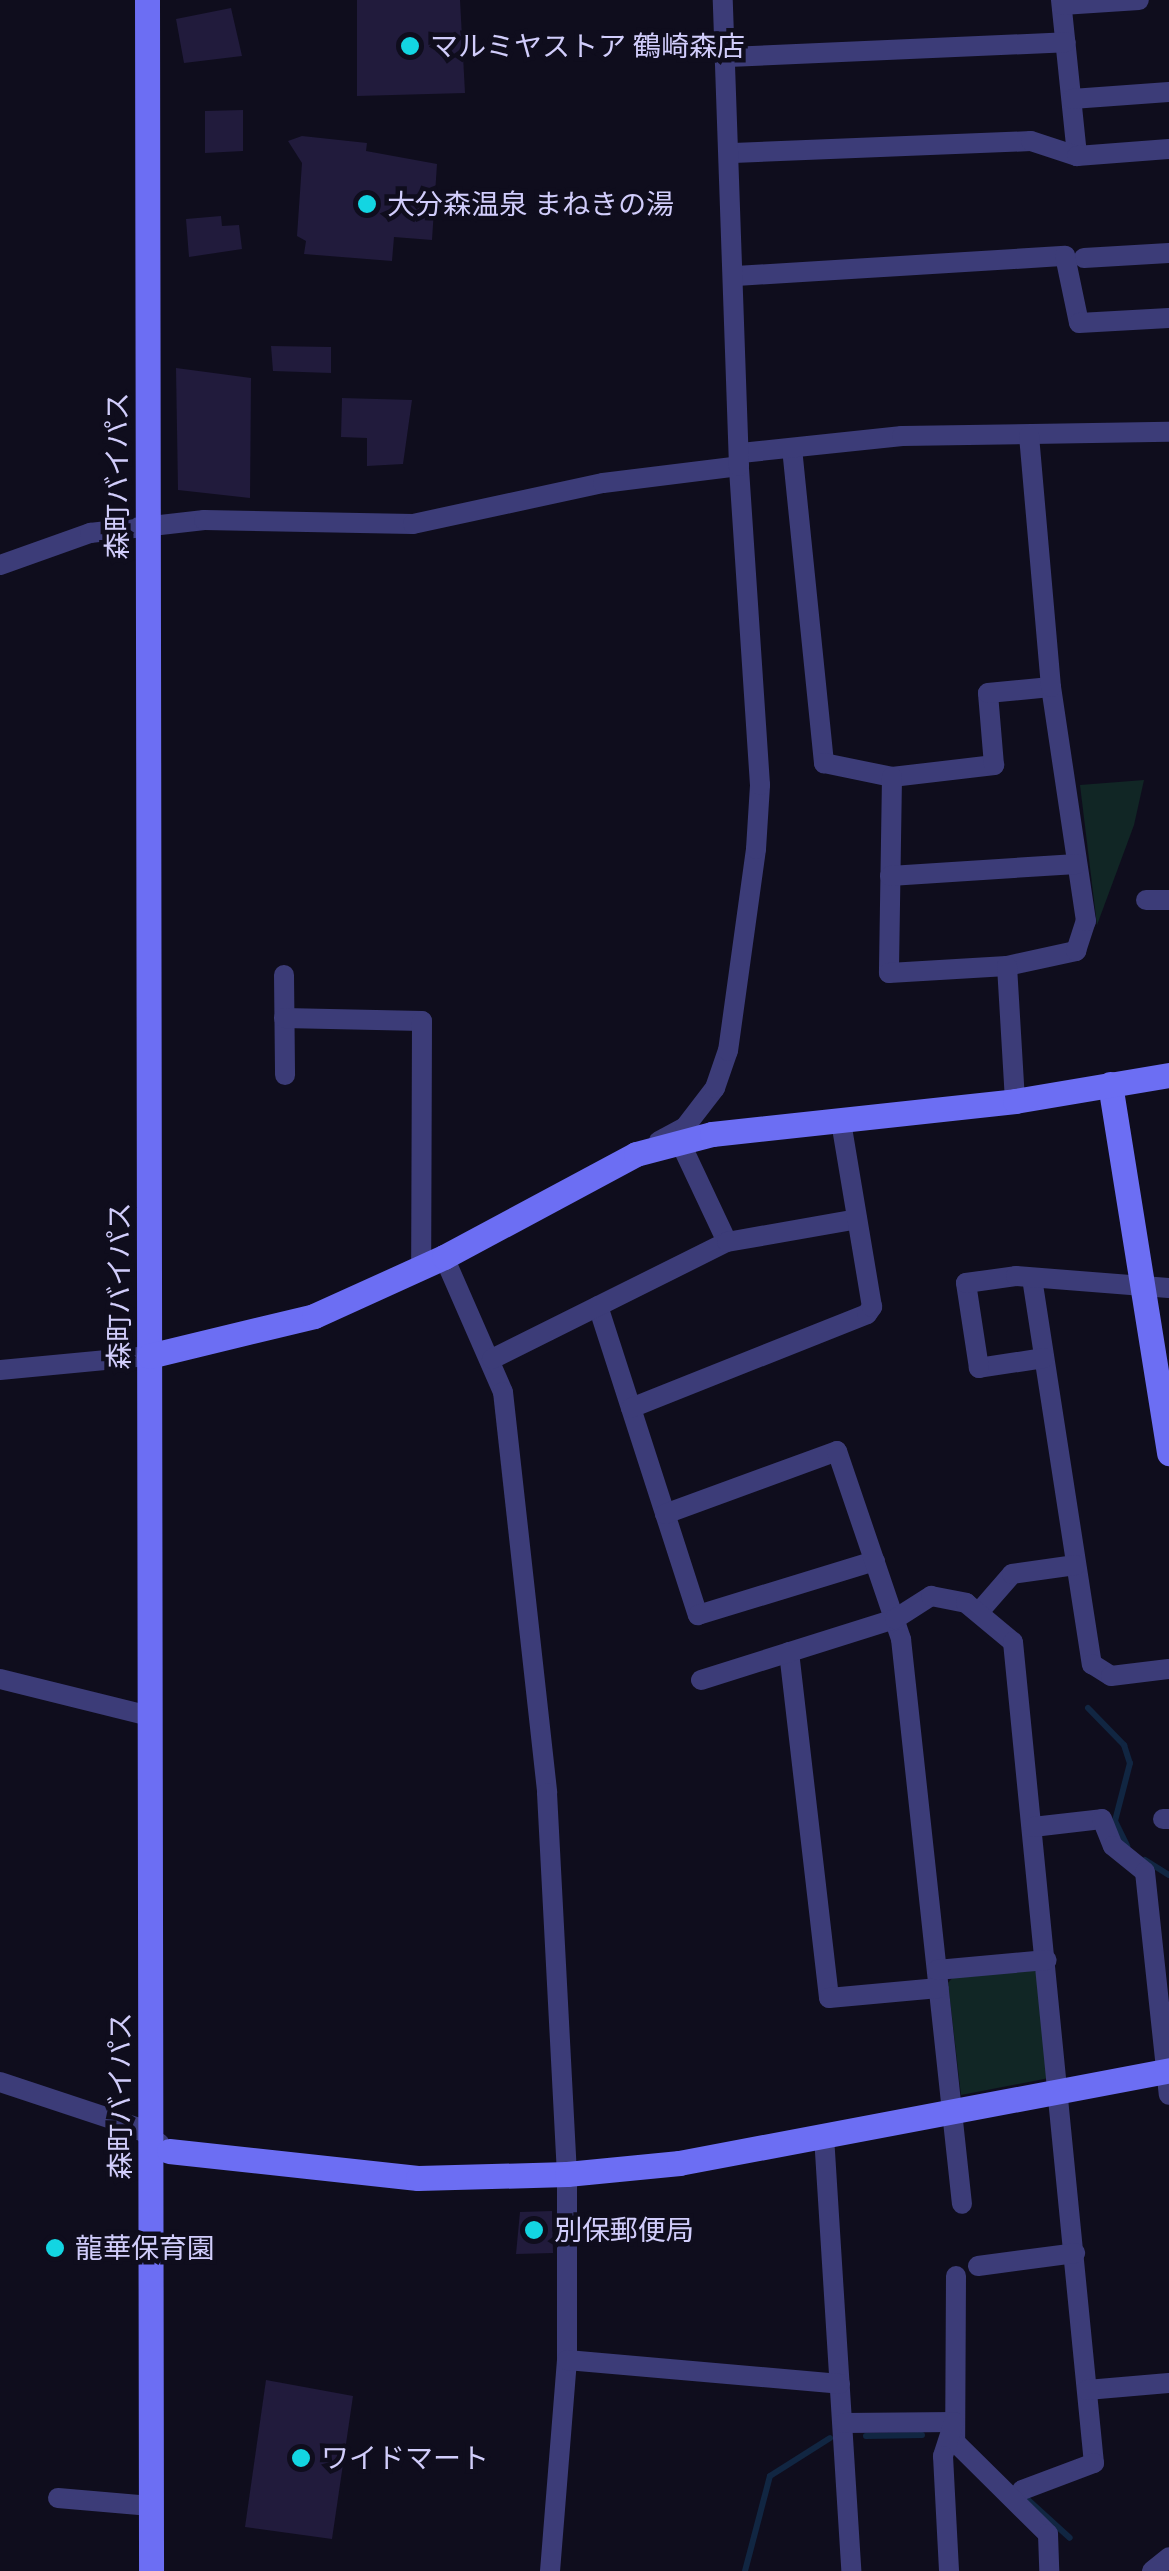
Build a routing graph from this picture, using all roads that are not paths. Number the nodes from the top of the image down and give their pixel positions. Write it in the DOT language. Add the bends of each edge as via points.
graph roads {
  1 [pos="146,0"];
  2 [pos="724,0"];
  3 [pos="1139,0"];
  4 [pos="1062,3"];
  5 [pos="1066,42"];
  6 [pos="728,57"];
  7 [pos="1169,92"];
  8 [pos="1072,100"];
  9 [pos="1169,149"];
  10 [pos="733,153"];
  11 [pos="1078,156"];
  12 [pos="1169,253"];
  13 [pos="1084,258"];
  14 [pos="736,276"];
  15 [pos="1169,318"];
  16 [pos="1169,432"];
  17 [pos="1029,436"];
  18 [pos="792,448"];
  19 [pos="740,460"];
  20 [pos="147,528"];
  21 [pos="0,566"];
  22 [pos="1050,687"];
  23 [pos="892,777"];
  24 [pos="1077,864"];
  25 [pos="890,876"];
  26 [pos="1146,900"];
  27 [pos="1169,900"];
  28 [pos="1007,966"];
  29 [pos="284,976"];
  30 [pos="284,1018"];
  31 [pos="284,1075"];
  32 [pos="1169,1075"];
  33 [pos="1110,1084"];
  34 [pos="1015,1102"];
  35 [pos="841,1121"];
  36 [pos="680,1142"];
  37 [pos="636,1154"];
  38 [pos="857,1219"];
  39 [pos="727,1242"];
  40 [pos="432,1262"];
  41 [pos="1032,1278"];
  42 [pos="1157,1288"];
  43 [pos="598,1306"];
  44 [pos="149,1356"];
  45 [pos="1044,1358"];
  46 [pos="492,1359"];
  47 [pos="0,1370"];
  48 [pos="631,1408"];
  49 [pos="1169,1452"];
  50 [pos="665,1514"];
  51 [pos="875,1561"];
  52 [pos="1075,1566"];
  53 [pos="979,1612"];
  54 [pos="895,1619"];
  55 [pos="789,1652"];
  56 [pos="1169,1670"];
  57 [pos="0,1679"];
  58 [pos="700,1680"];
  59 [pos="150,1716"];
  60 [pos="1033,1827"];
  61 [pos="1047,1960"];
  62 [pos="938,1979"];
  63 [pos="1168,2078"];
  64 [pos="0,2082"];
  65 [pos="1060,2090"];
  66 [pos="952,2111"];
  67 [pos="824,2136"];
  68 [pos="160,2144"];
  69 [pos="567,2174"];
  70 [pos="962,2204"];
  71 [pos="1075,2253"];
  72 [pos="978,2266"];
  73 [pos="956,2276"];
  74 [pos="568,2360"];
  75 [pos="1169,2383"];
  76 [pos="840,2384"];
  77 [pos="1087,2390"];
  78 [pos="954,2422"];
  79 [pos="844,2423"];
  80 [pos="1022,2490"];
  81 [pos="58,2498"];
  82 [pos="151,2506"];
  83 [pos="1169,2556"];
  84 [pos="151,2571"];
  85 [pos="550,2571"];
  86 [pos="852,2571"];
  87 [pos="949,2571"];
  88 [pos="1049,2571"];
  89 [pos="1152,2571"];
  1 -- 20 [label="main road, 森町バイパス"];
  2 -- 6 [label="street"];
  3 -- 4 [label="street"];
  4 -- 5 [label="street"];
  5 -- 6 [label="street"];
  5 -- 8 [label="street"];
  6 -- 10 [label="street"];
  7 -- 8 [label="street"];
  8 -- 11 [label="street"];
  9 -- 11 [label="street"];
  10 -- 11 [label="street" via="1031,141"];
  10 -- 14 [label="street"];
  12 -- 13 [label="street"];
  14 -- 15 [label="street" via="1065,256 1079,323"];
  14 -- 19 [label="street"];
  16 -- 17 [label="street"];
  17 -- 18 [label="street" via="902,436"];
  17 -- 22 [label="street"];
  18 -- 19 [label="street"];
  18 -- 23 [label="street" via="824,763"];
  19 -- 20 [label="street" via="413,524 204,520"];
  19 -- 37 [label="street" via="760,785 737,1007 715,1088 685,1127"];
  20 -- 21 [label="street" via="90,533"];
  20 -- 44 [label="main road, 森町バイパス"];
  22 -- 23 [label="street" via="988,693 994,765"];
  22 -- 24 [label="street"];
  23 -- 25 [label="street"];
  24 -- 25 [label="street"];
  24 -- 28 [label="street" via="1086,921 1076,951"];
  25 -- 28 [label="street" via="889,973"];
  26 -- 27 [label="street"];
  28 -- 34 [label="street"];
  29 -- 30 [label="street"];
  30 -- 31 [label="street"];
  30 -- 40 [label="street" via="422,1021"];
  32 -- 33 [label="main road"];
  33 -- 34 [label="main road"];
  33 -- 42 [label="main road"];
  34 -- 35 [label="main road"];
  35 -- 36 [label="main road"];
  35 -- 38 [label="street"];
  36 -- 37 [label="main road"];
  36 -- 39 [label="street"];
  37 -- 40 [label="main road"];
  38 -- 39 [label="street"];
  38 -- 48 [label="street" via="872,1307 867,1314"];
  39 -- 43 [label="street"];
  40 -- 44 [label="main road" via="314,1316"];
  40 -- 46 [label="street"];
  41 -- 42 [label="street"];
  41 -- 45 [label="street"];
  41 -- 45 [label="street" via="966,1283 979,1368"];
  42 -- 49 [label="main road"];
  43 -- 46 [label="street"];
  43 -- 48 [label="street"];
  44 -- 47 [label="street"];
  44 -- 59 [label="main road, 森町バイパス"];
  45 -- 52 [label="street"];
  46 -- 69 [label="street" via="510,1434 547,1793"];
  48 -- 50 [label="street"];
  50 -- 51 [label="street" via="698,1615"];
  50 -- 51 [label="street" via="837,1451"];
  51 -- 54 [label="street"];
  52 -- 53 [label="street" via="1012,1574"];
  52 -- 56 [label="street" via="1089,1654 1098,1670 1111,1676"];
  53 -- 54 [label="street" via="931,1596"];
  53 -- 60 [label="street" via="1013,1642"];
  54 -- 55 [label="street"];
  54 -- 62 [label="street"];
  55 -- 58 [label="street"];
  55 -- 62 [label="street" via="830,1998"];
  57 -- 59 [label="street"];
  59 -- 68 [label="main road, 森町バイパス"];
  60 -- 61 [label="street"];
  60 -- 63 [label="street" via="1102,1820 1114,1846 1145,1872"];
  61 -- 62 [label="street"];
  61 -- 65 [label="street"];
  62 -- 66 [label="street"];
  63 -- 65 [label="main road"];
  64 -- 68 [label="street"];
  65 -- 66 [label="main road"];
  65 -- 71 [label="street"];
  66 -- 67 [label="main road"];
  66 -- 70 [label="street"];
  67 -- 69 [label="main road" via="679,2163"];
  67 -- 76 [label="street"];
  68 -- 69 [label="main road" via="418,2178"];
  68 -- 82 [label="main road, 森町バイパス"];
  69 -- 74 [label="street"];
  71 -- 72 [label="street"];
  71 -- 77 [label="street"];
  73 -- 78 [label="street"];
  74 -- 76 [label="street"];
  74 -- 85 [label="street"];
  75 -- 77 [label="street"];
  76 -- 79 [label="street"];
  77 -- 80 [label="street" via="1094,2463"];
  78 -- 79 [label="street"];
  78 -- 87 [label="street" via="943,2456"];
  78 -- 88 [label="street" via="959,2450 1048,2534"];
  79 -- 86 [label="street"];
  81 -- 82 [label="street"];
  82 -- 84 [label="main road, 森町バイパス"];
  83 -- 89 [label="street"];
}
